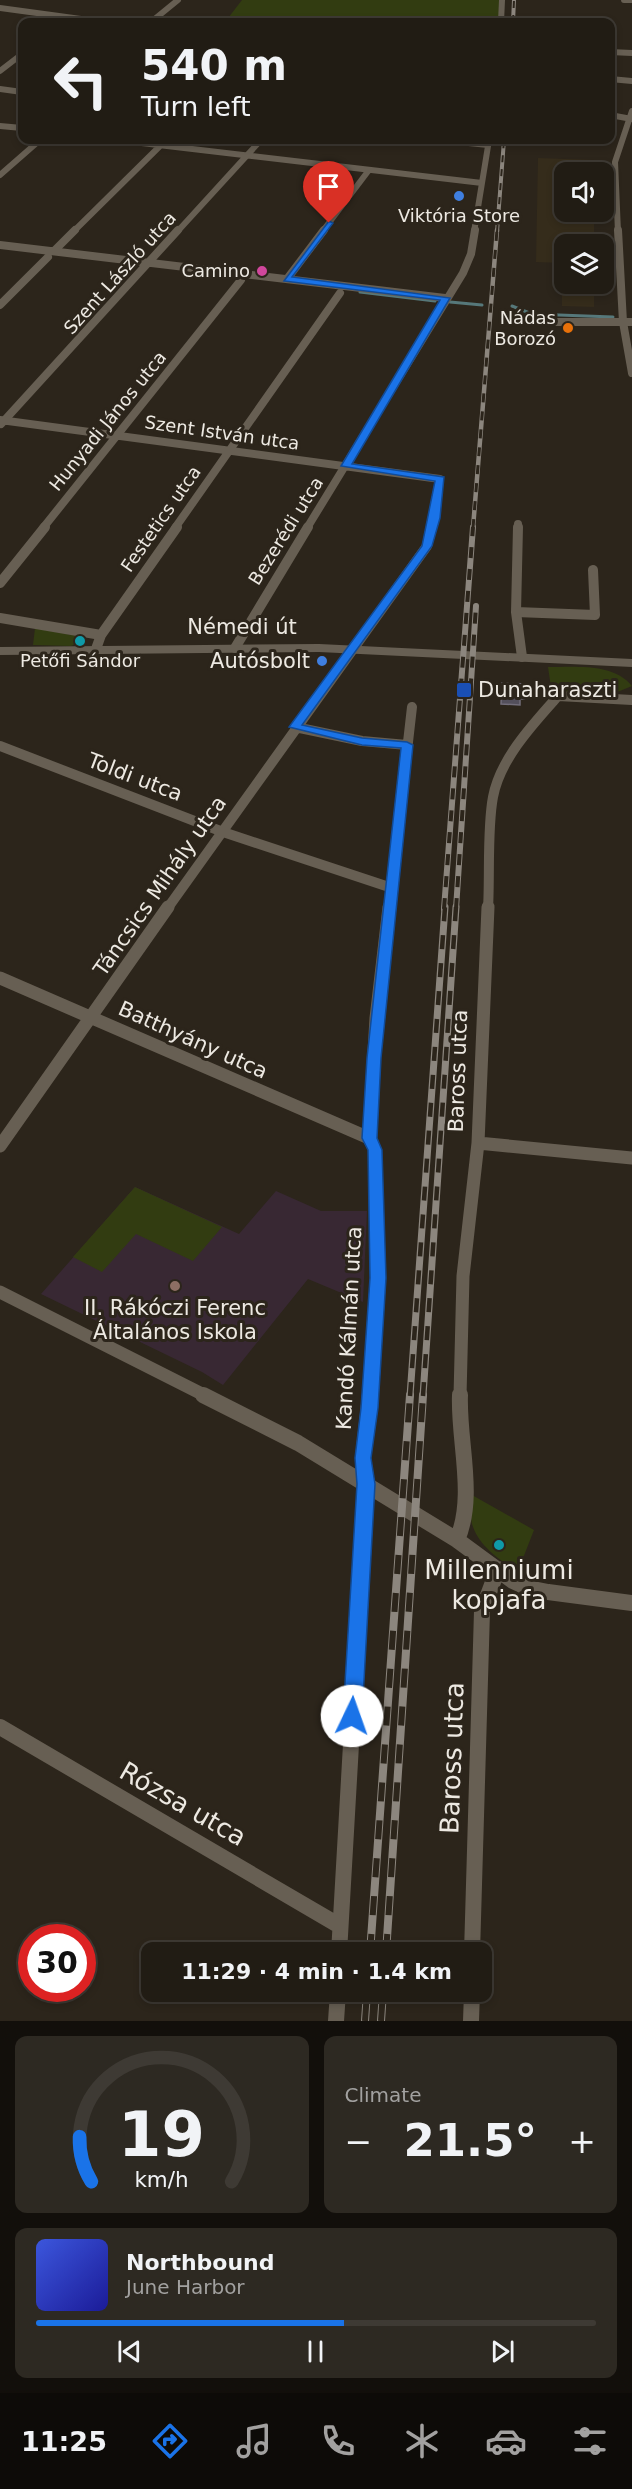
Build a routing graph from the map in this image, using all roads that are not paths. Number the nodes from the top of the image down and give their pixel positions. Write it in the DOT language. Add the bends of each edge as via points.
graph roads {
  1 [pos="178,0"];
  2 [pos="502,0"];
  3 [pos="624,0"];
  4 [pos="632,0"];
  5 [pos="0,8"];
  6 [pos="68,18"];
  7 [pos="156,18"];
  8 [pos="501,18"];
  9 [pos="615,52"];
  10 [pos="632,53"];
  11 [pos="18,57"];
  12 [pos="0,71"];
  13 [pos="615,79"];
  14 [pos="632,81"];
  15 [pos="0,89"];
  16 [pos="18,91"];
  17 [pos="632,111"];
  18 [pos="615,116"];
  19 [pos="631,119"];
  20 [pos="0,126"];
  21 [pos="18,128"];
  22 [pos="35,144"];
  23 [pos="153,144"];
  24 [pos="257,144"];
  25 [pos="489,144"];
  26 [pos="162,145"];
  27 [pos="246,155"];
  28 [pos="369,170"];
  29 [pos="0,175"];
  30 [pos="482,183"];
  31 [pos="0,245"];
  32 [pos="0,251"];
  33 [pos="51,254"];
  34 [pos="149,263"];
  35 [pos="286,279"];
  36 [pos="241,280"];
  37 [pos="340,293"];
  38 [pos="445,298"];
  39 [pos="0,305"];
  40 [pos="533,322"];
  41 [pos="628,322"];
  42 [pos="632,373"];
  43 [pos="2,422"];
  44 [pos="117,436"];
  45 [pos="229,451"];
  46 [pos="346,466"];
  47 [pos="440,479"];
  48 [pos="518,524"];
  49 [pos="593,570"];
  50 [pos="0,583"];
  51 [pos="516,612"];
  52 [pos="0,618"];
  53 [pos="101,635"];
  54 [pos="235,648"];
  55 [pos="96,649"];
  56 [pos="352,649"];
  57 [pos="0,651"];
  58 [pos="522,657"];
  59 [pos="632,663"];
  60 [pos="632,700"];
  61 [pos="412,707"];
  62 [pos="295,727"];
  63 [pos="407,745"];
  64 [pos="0,746"];
  65 [pos="223,832"];
  66 [pos="392,888"];
  67 [pos="0,978"];
  68 [pos="91,1017"];
  69 [pos="369,1138"];
  70 [pos="478,1143"];
  71 [pos="0,1146"];
  72 [pos="632,1158"];
  73 [pos="0,1292"];
  74 [pos="366,1484"];
  75 [pos="457,1540"];
  76 [pos="498,1569"];
  77 [pos="632,1603"];
  78 [pos="0,1727"];
  79 [pos="340,1926"];
  80 [pos="339,1942"];
  81 [pos="472,1942"];
  82 [pos="337,2002"];
  83 [pos="472,2002"];
  84 [pos="336,2021"];
  85 [pos="471,2021"];
  1 -- 7 [label="street"];
  2 -- 8 [label="street"];
  3 -- 4 [label="street"];
  5 -- 6 [label="street"];
  9 -- 10 [label="street"];
  11 -- 12 [label="street"];
  13 -- 14 [label="street"];
  15 -- 16 [label="street"];
  17 -- 19 [label="street"];
  18 -- 19 [label="street"];
  19 -- 41 [label="street" via="615,162"];
  20 -- 21 [label="street"];
  22 -- 29 [label="street"];
  23 -- 26 [label="street"];
  24 -- 27 [label="street, Szent László utca"];
  25 -- 30 [label="street, Bezerédi utca"];
  26 -- 27 [label="street"];
  26 -- 33 [label="street"];
  27 -- 28 [label="street"];
  27 -- 34 [label="street, Szent László utca"];
  28 -- 30 [label="street"];
  28 -- 35 [label="street"];
  30 -- 38 [label="street, Bezerédi utca" via="471,254"];
  31 -- 33 [label="street"];
  32 -- 33 [label="street"];
  33 -- 34 [label="street"];
  33 -- 39 [label="street"];
  34 -- 35 [label="street"];
  34 -- 43 [label="street, Szent László utca"];
  35 -- 38 [label="street"];
  36 -- 44 [label="street, Hunyadi János utca"];
  37 -- 45 [label="street, Festetics utca"];
  38 -- 46 [label="street, Bezerédi utca"];
  40 -- 41 [label="street"];
  41 -- 42 [label="street"];
  43 -- 44 [label="street, Szent István utca"];
  44 -- 45 [label="street, Szent István utca"];
  44 -- 50 [label="street, Hunyadi János utca"];
  45 -- 46 [label="street, Szent István utca"];
  45 -- 53 [label="street, Festetics utca"];
  46 -- 47 [label="street, Szent István utca"];
  46 -- 54 [label="street, Bezerédi utca"];
  47 -- 56 [label="street, Táncsics Mihály utca" via="427,546"];
  48 -- 51 [label="street"];
  49 -- 51 [label="street" via="595,615"];
  51 -- 58 [label="street"];
  52 -- 53 [label="street"];
  53 -- 55 [label="street, Festetics utca"];
  54 -- 55 [label="main road, Némedi út"];
  54 -- 56 [label="main road, Némedi út"];
  55 -- 57 [label="main road, Némedi út"];
  56 -- 58 [label="main road, Némedi út"];
  56 -- 62 [label="street, Táncsics Mihály utca"];
  58 -- 59 [label="main road, Némedi út"];
  60 -- 70 [label="street, Baross utca" via="558,696 499,775 493,797"];
  61 -- 63 [label="street, Kandó Kálmán utca"];
  62 -- 63 [label="street" via="362,741"];
  62 -- 65 [label="street, Táncsics Mihály utca"];
  63 -- 66 [label="street, Kandó Kálmán utca"];
  64 -- 65 [label="street, Toldi utca"];
  65 -- 66 [label="street, Toldi utca"];
  65 -- 68 [label="street, Táncsics Mihály utca"];
  66 -- 69 [label="street, Kandó Kálmán utca" via="376,1018"];
  67 -- 68 [label="street, Batthyány utca"];
  68 -- 69 [label="street, Batthyány utca"];
  68 -- 71 [label="street, Táncsics Mihály utca"];
  69 -- 74 [label="street, Kandó Kálmán utca" via="375,1150 378,1278 363,1458"];
  70 -- 72 [label="street"];
  70 -- 75 [label="street, Baross utca" via="463,1276 459,1420 465,1489 463,1526"];
  73 -- 74 [label="street" via="298,1443"];
  74 -- 75 [label="street"];
  74 -- 79 [label="street, Kandó Kálmán utca"];
  75 -- 76 [label="street"];
  76 -- 77 [label="street" via="528,1588"];
  76 -- 81 [label="street, Baross utca" via="482,1611"];
  78 -- 79 [label="street, Rózsa utca"];
  79 -- 80 [label="street, Kandó Kálmán utca"];
  82 -- 84 [label="street"];
  83 -- 85 [label="street"];
}
